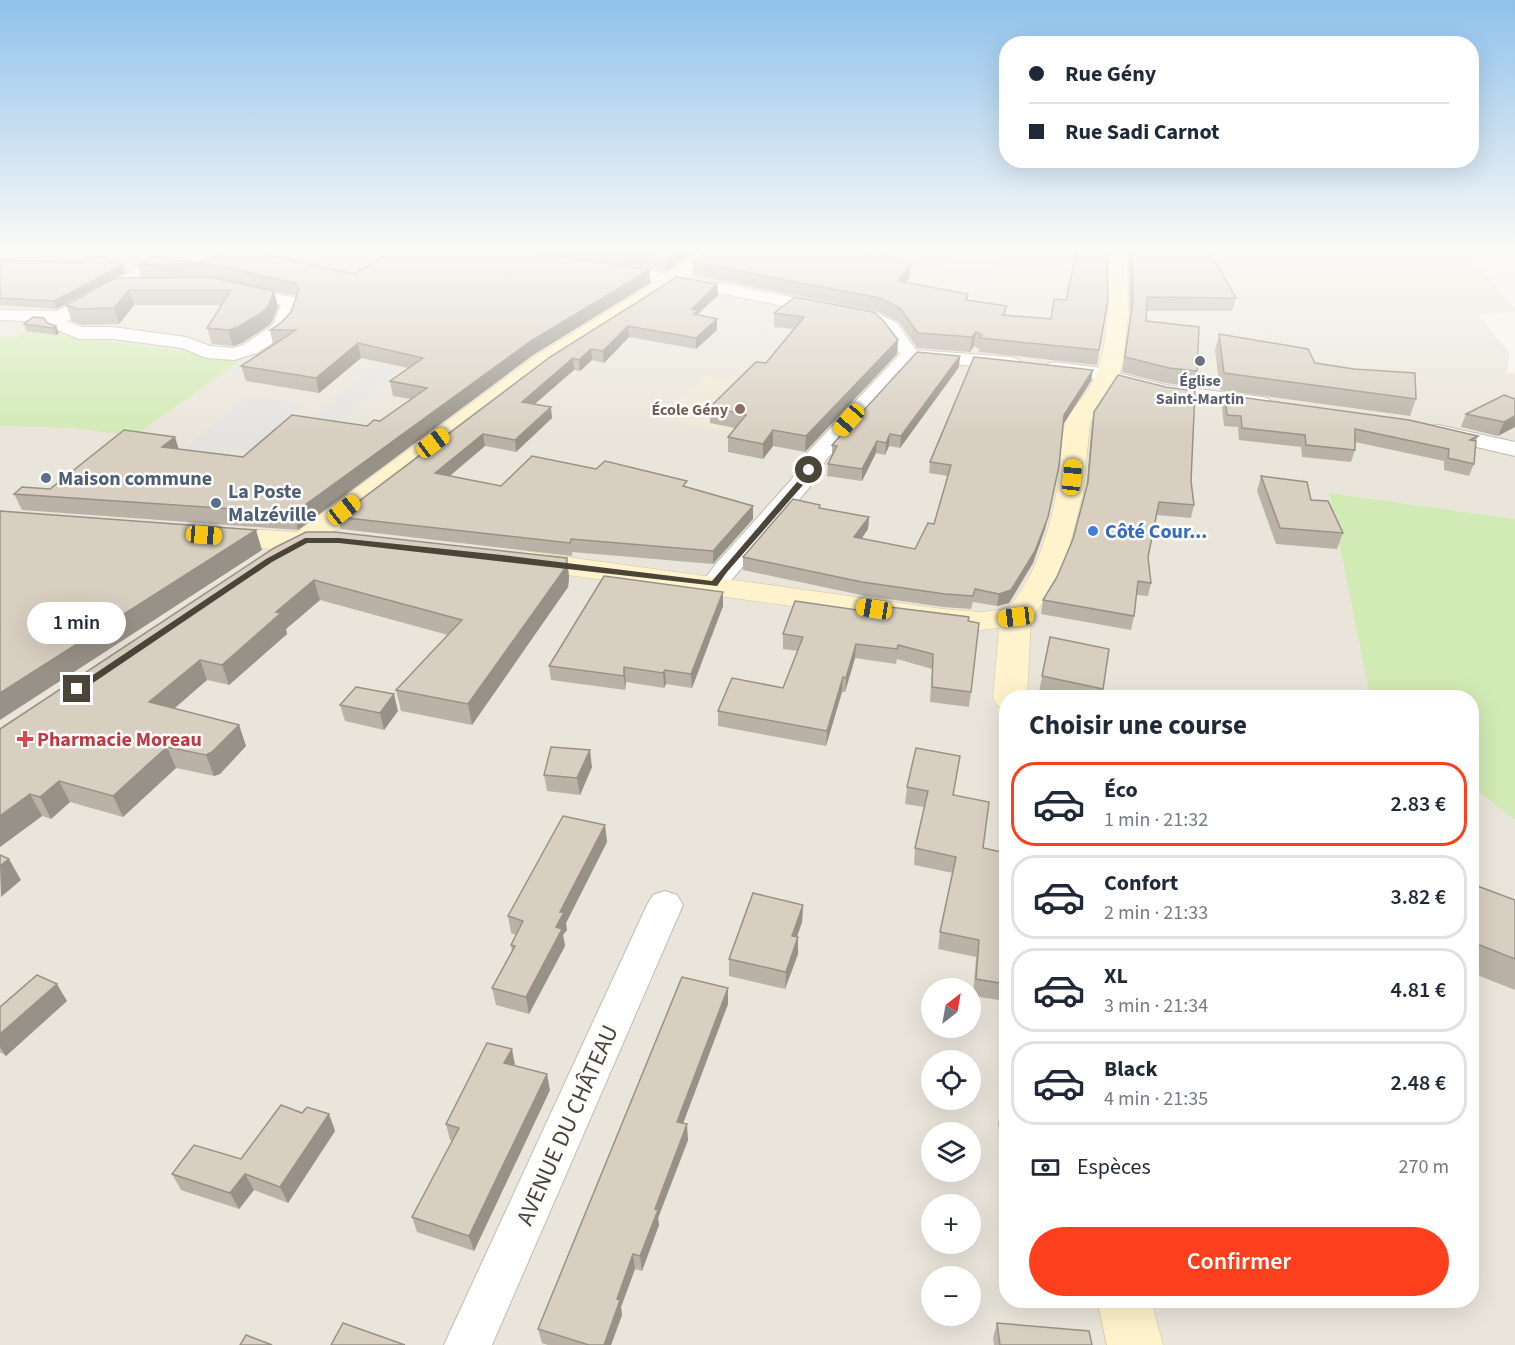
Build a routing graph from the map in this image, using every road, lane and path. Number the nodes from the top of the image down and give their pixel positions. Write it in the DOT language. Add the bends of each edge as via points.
graph roads {
  1 [pos="69,312"];
  2 [pos="288,312"];
  3 [pos="621,312"];
  4 [pos="838,312"];
  5 [pos="1117,312"];
  6 [pos="0,315"];
  7 [pos="60,317"];
  8 [pos="910,355"];
  9 [pos="1107,378"];
  10 [pos="1283,406"];
  11 [pos="1416,425"];
  12 [pos="1515,449"];
  13 [pos="191,534"];
  14 [pos="305,541"];
  15 [pos="359,543"];
  16 [pos="502,557"];
  17 [pos="260,567"];
  18 [pos="714,584"];
  19 [pos="1016,617"];
  20 [pos="1011,690"];
  21 [pos="665,905"];
  22 [pos="1126,1308"];
  23 [pos="468,1345"];
  24 [pos="1135,1345"];
  1 -- 7 [label="street"];
  2 -- 7 [label="street" via="283,325 243,352 226,354 200,350 186,343 112,333 79,333 57,323"];
  3 -- 14 [label="main road" via="542,362"];
  4 -- 8 [label="street" via="879,320 890,327"];
  5 -- 9 [label="main road"];
  6 -- 7 [label="street"];
  8 -- 9 [label="street" via="1033,365"];
  8 -- 18 [label="street" via="816,457 801,483"];
  9 -- 10 [label="street" via="1164,391"];
  9 -- 19 [label="main road" via="1078,424 1066,508 1053,556 1024,610"];
  11 -- 12 [label="street"];
  13 -- 14 [label="main road"];
  14 -- 15 [label="main road"];
  14 -- 17 [label="main road"];
  16 -- 18 [label="main road"];
  18 -- 19 [label="main road" via="944,618 981,621"];
  19 -- 20 [label="main road"];
  21 -- 23 [label="street, AVENUE DU CHÂTEAU"];
  22 -- 24 [label="main road"];
}
